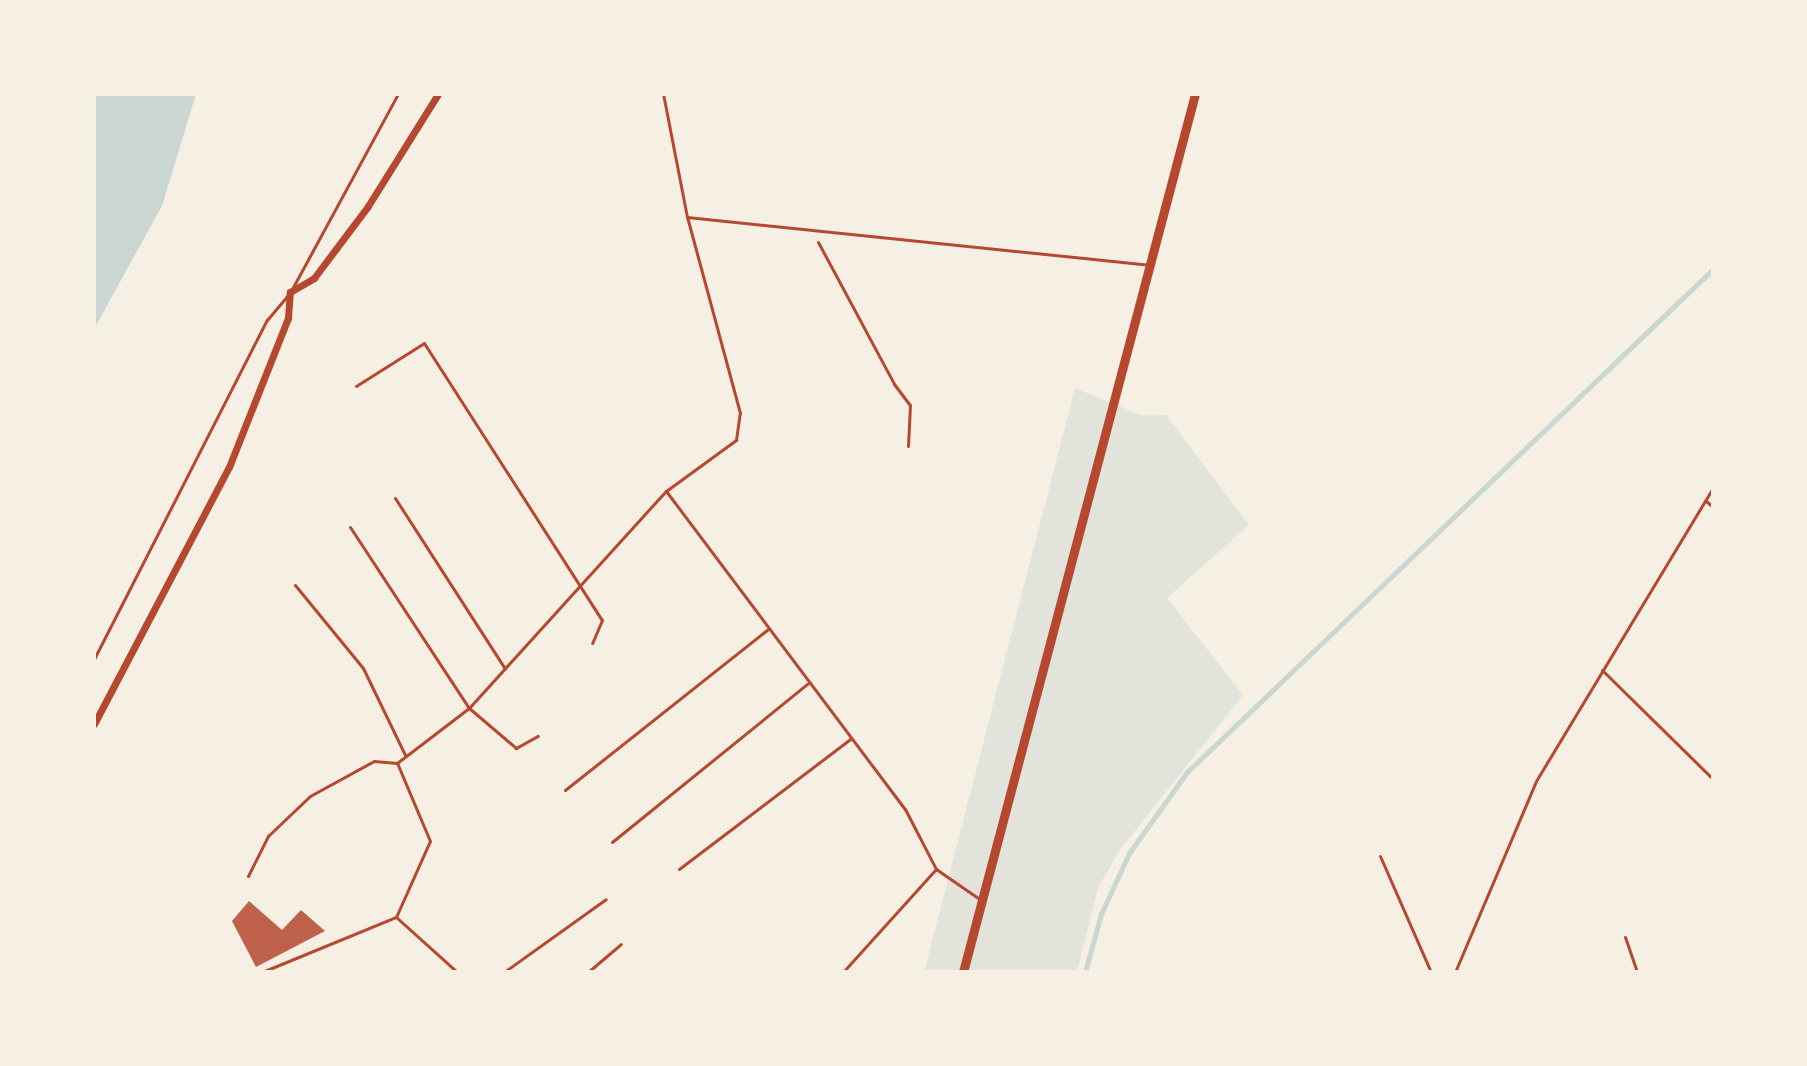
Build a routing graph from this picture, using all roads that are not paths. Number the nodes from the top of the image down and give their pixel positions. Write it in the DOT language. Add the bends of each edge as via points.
graph roads {
  1 [pos="398,94"];
  2 [pos="438,94"];
  3 [pos="663,94"];
  4 [pos="1195,94"];
  5 [pos="687,217"];
  6 [pos="1149,265"];
  7 [pos="290,292"];
  8 [pos="356,386"];
  9 [pos="1713,488"];
  10 [pos="666,491"];
  11 [pos="395,498"];
  12 [pos="1706,501"];
  13 [pos="1713,507"];
  14 [pos="350,527"];
  15 [pos="577,584"];
  16 [pos="295,585"];
  17 [pos="767,630"];
  18 [pos="592,643"];
  19 [pos="94,659"];
  20 [pos="505,669"];
  21 [pos="1602,670"];
  22 [pos="808,683"];
  23 [pos="469,708"];
  24 [pos="94,724"];
  25 [pos="538,736"];
  26 [pos="850,739"];
  27 [pos="406,756"];
  28 [pos="397,763"];
  29 [pos="1713,779"];
  30 [pos="565,790"];
  31 [pos="612,842"];
  32 [pos="1380,856"];
  33 [pos="679,869"];
  34 [pos="936,869"];
  35 [pos="248,876"];
  36 [pos="606,899"];
  37 [pos="981,900"];
  38 [pos="396,917"];
  39 [pos="1625,937"];
  40 [pos="621,944"];
  41 [pos="270,970"];
  42 [pos="262,972"];
  43 [pos="457,972"];
  44 [pos="504,972"];
  45 [pos="588,972"];
  46 [pos="843,972"];
  47 [pos="963,972"];
  48 [pos="1431,972"];
  49 [pos="1455,972"];
  50 [pos="1637,972"];
  1 -- 7 [label="lane"];
  2 -- 7 [label="street" via="368,206 314,278"];
  3 -- 5 [label="lane"];
  4 -- 6 [label="street"];
  5 -- 6 [label="lane"];
  5 -- 10 [label="lane" via="740,413 736,440"];
  6 -- 37 [label="street"];
  7 -- 19 [label="lane" via="267,320"];
  7 -- 24 [label="street" via="288,318 229,467"];
  8 -- 15 [label="lane" via="424,343"];
  9 -- 12 [label="lane"];
  10 -- 15 [label="lane"];
  10 -- 17 [label="lane"];
  11 -- 20 [label="lane"];
  12 -- 13 [label="lane"];
  12 -- 21 [label="lane"];
  14 -- 23 [label="lane"];
  15 -- 18 [label="lane" via="602,620"];
  15 -- 20 [label="lane"];
  16 -- 27 [label="lane" via="363,668"];
  17 -- 22 [label="lane"];
  17 -- 30 [label="lane"];
  20 -- 23 [label="lane"];
  21 -- 29 [label="lane"];
  21 -- 49 [label="lane" via="1536,781"];
  22 -- 26 [label="lane"];
  22 -- 31 [label="lane"];
  23 -- 25 [label="lane" via="516,748"];
  23 -- 27 [label="lane"];
  26 -- 33 [label="lane"];
  26 -- 34 [label="lane" via="905,809"];
  27 -- 28 [label="lane"];
  28 -- 35 [label="lane" via="374,761 310,796 268,836"];
  28 -- 38 [label="lane" via="430,841"];
  32 -- 48 [label="lane"];
  34 -- 37 [label="lane"];
  34 -- 46 [label="lane"];
  36 -- 44 [label="lane"];
  37 -- 47 [label="street"];
  38 -- 41 [label="lane"];
  38 -- 43 [label="lane"];
  39 -- 50 [label="lane"];
  40 -- 45 [label="lane"];
  41 -- 42 [label="lane"];
}
